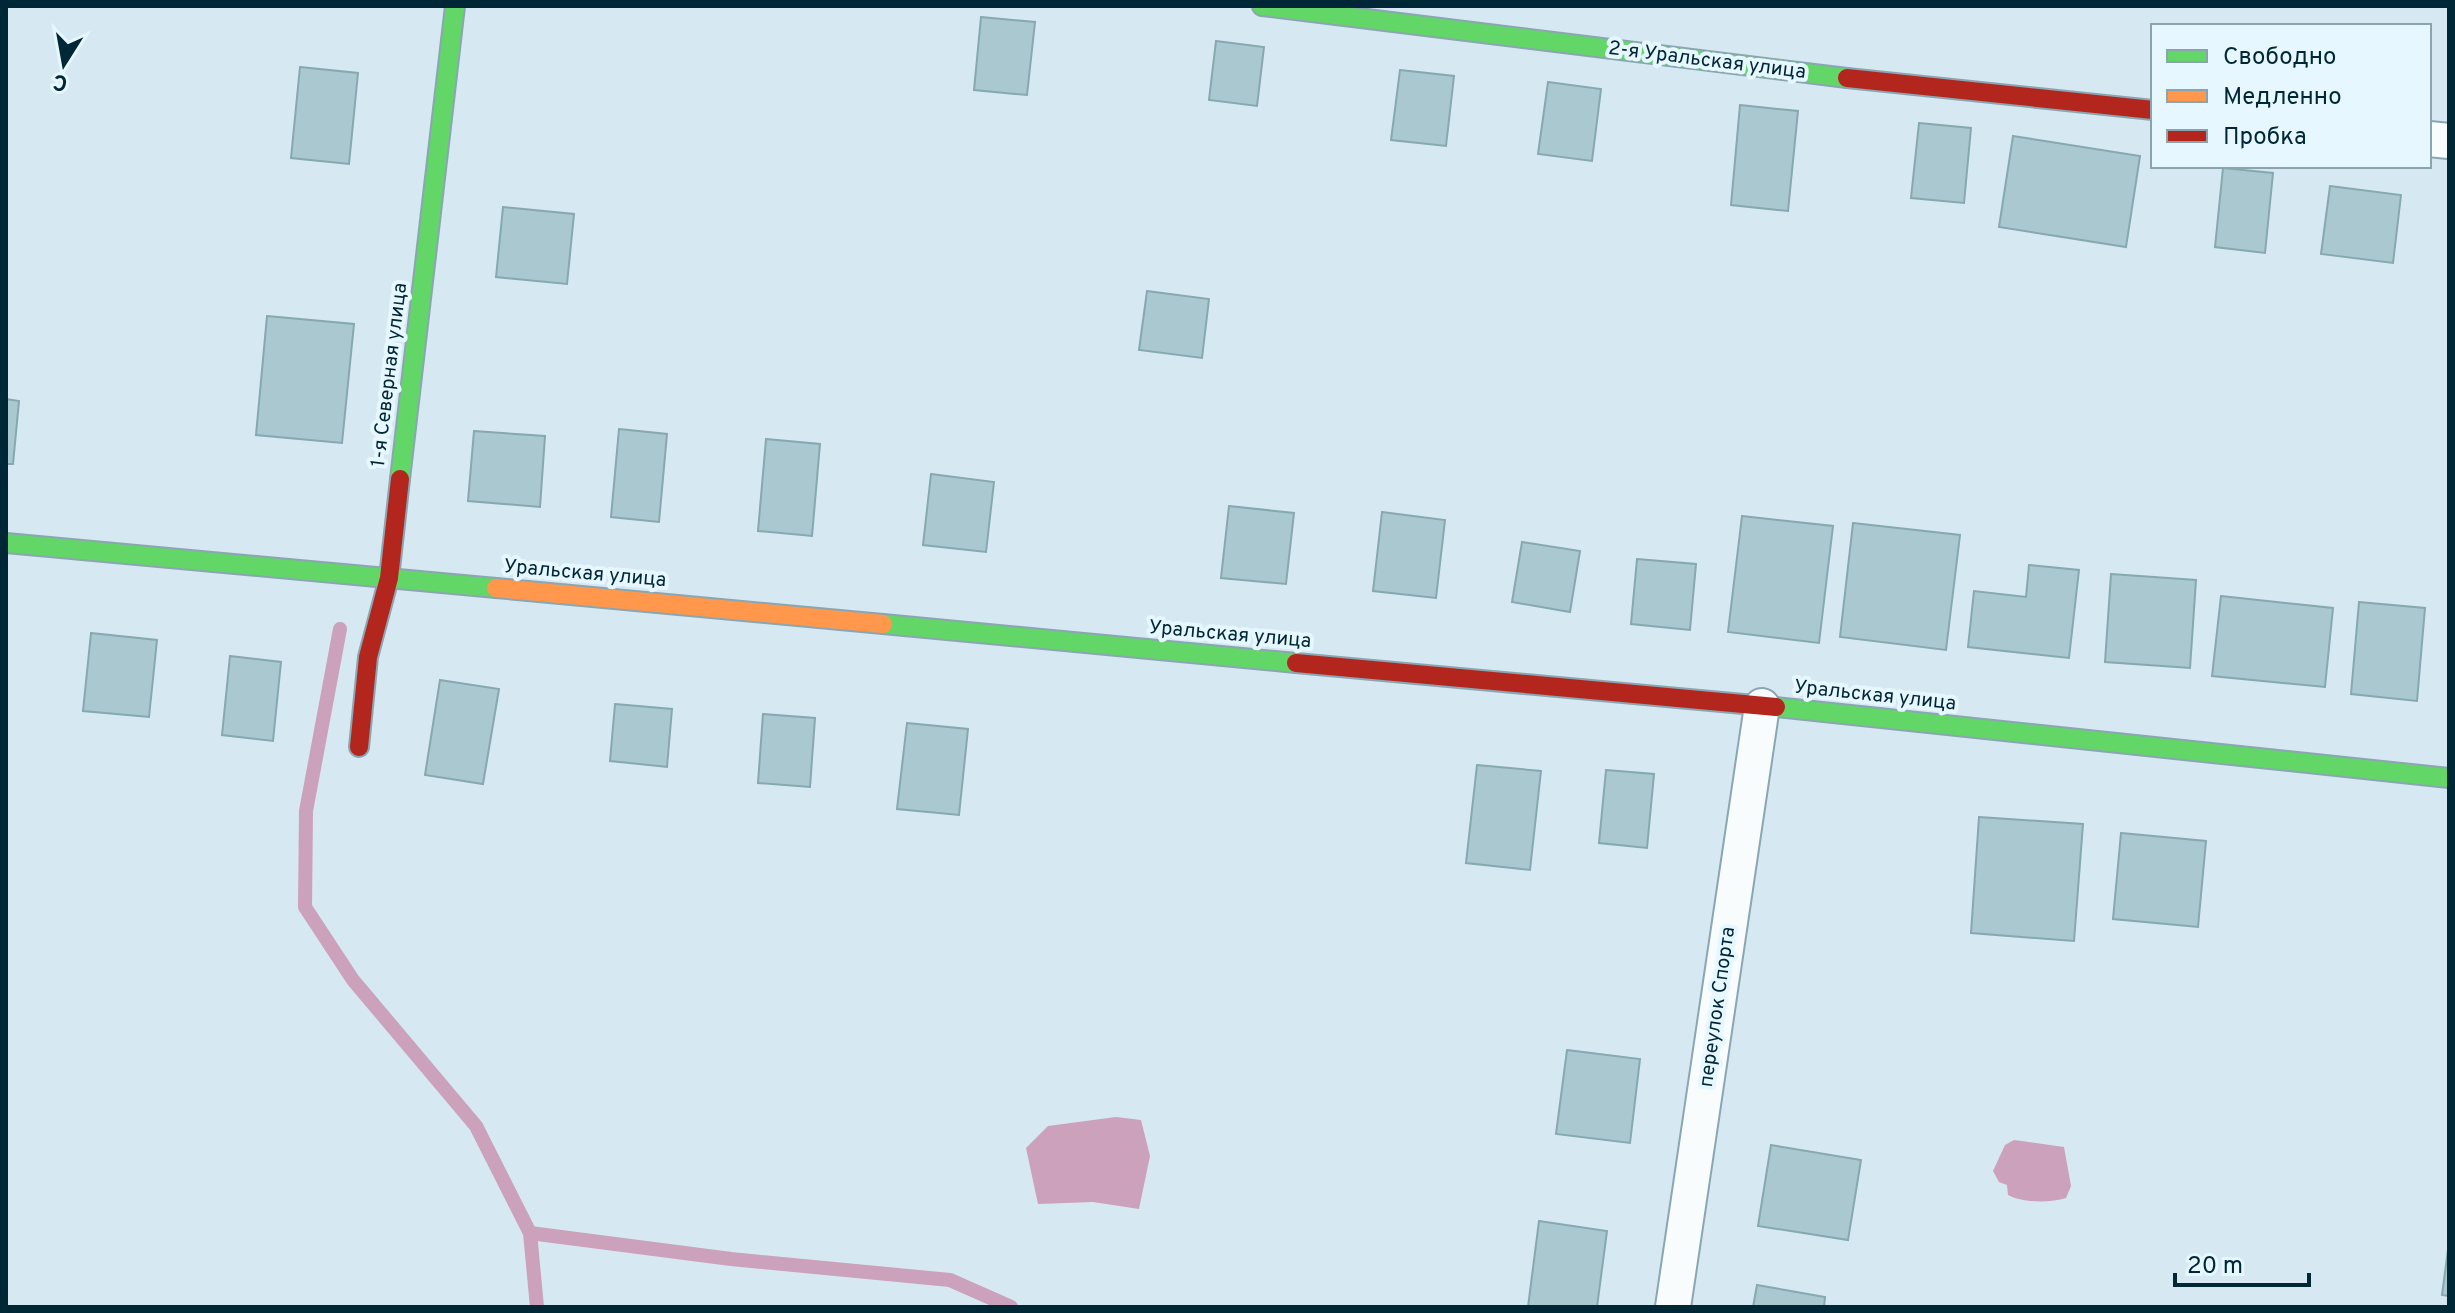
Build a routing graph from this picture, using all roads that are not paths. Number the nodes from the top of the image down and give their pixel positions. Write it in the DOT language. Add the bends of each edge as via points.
graph roads {
  1 [pos="455,6"];
  2 [pos="1262,6"];
  3 [pos="2151,110"];
  4 [pos="6,543"];
  5 [pos="389,578"];
  6 [pos="1762,706"];
  7 [pos="359,747"];
  8 [pos="2449,778"];
  9 [pos="1673,1307"];
  1 -- 5 [label="main road, 1-я Северная улица"];
  2 -- 3 [label="main road, 2-я Уральская улица"];
  4 -- 5 [label="main road, Уральская улица"];
  5 -- 6 [label="main road, Уральская улица"];
  5 -- 7 [label="main road, 1-я Северная улица" via="368,657"];
  6 -- 8 [label="main road, Уральская улица"];
  6 -- 9 [label="street, переулок Спорта"];
}
